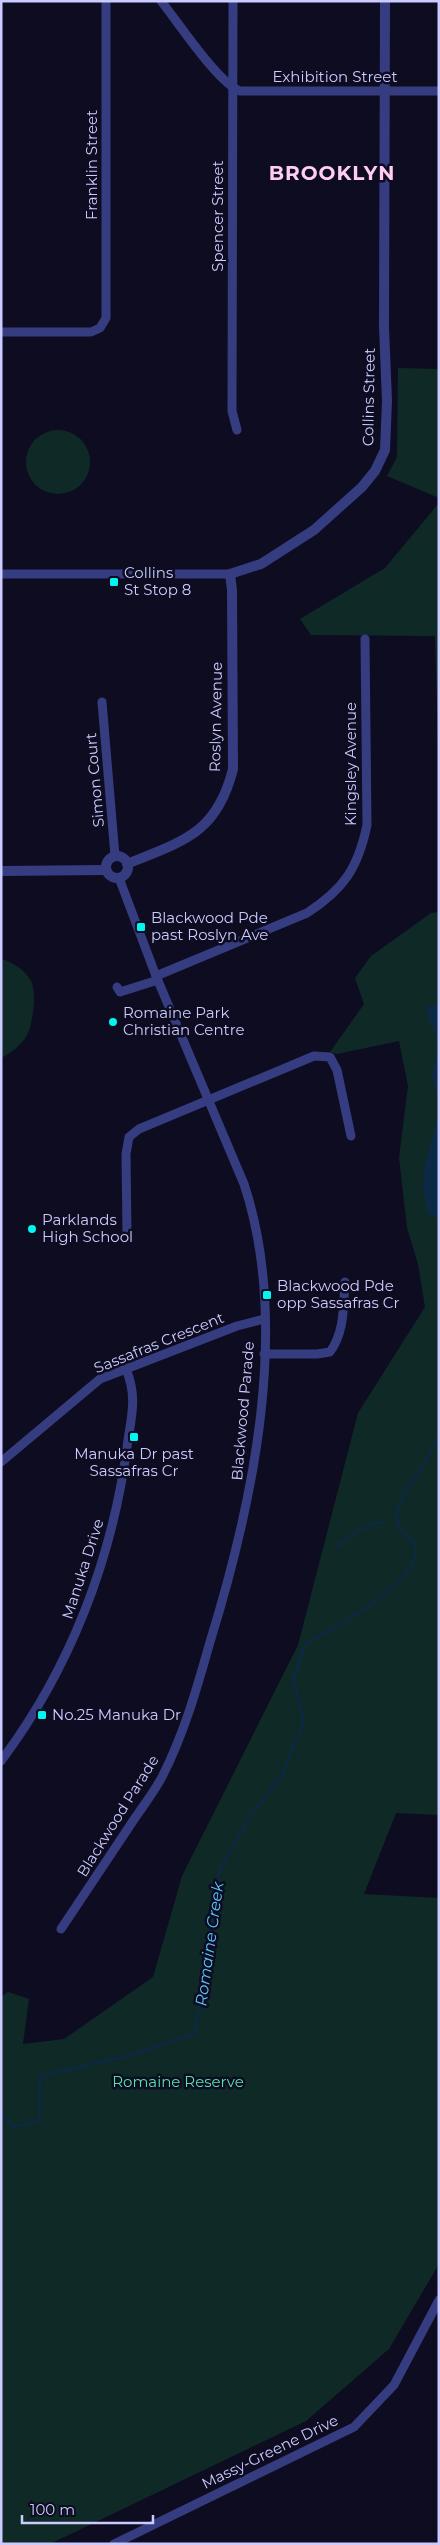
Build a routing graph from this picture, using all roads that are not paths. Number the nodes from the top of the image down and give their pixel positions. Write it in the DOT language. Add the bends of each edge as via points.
graph roads {
  1 [pos="106,1"];
  2 [pos="161,1"];
  3 [pos="233,1"];
  4 [pos="384,1"];
  5 [pos="232,88"];
  6 [pos="384,91"];
  7 [pos="439,91"];
  8 [pos="1,332"];
  9 [pos="237,430"];
  10 [pos="1,574"];
  11 [pos="230,574"];
  12 [pos="365,639"];
  13 [pos="102,702"];
  14 [pos="115,856"];
  15 [pos="128,864"];
  16 [pos="106,870"];
  17 [pos="1,871"];
  18 [pos="119,878"];
  19 [pos="157,978"];
  20 [pos="117,987"];
  21 [pos="208,1099"];
  22 [pos="351,1136"];
  23 [pos="127,1233"];
  24 [pos="344,1282"];
  25 [pos="264,1319"];
  26 [pos="264,1354"];
  27 [pos="126,1369"];
  28 [pos="1,1462"];
  29 [pos="1,1761"];
  30 [pos="61,1929"];
  31 [pos="439,2300"];
  32 [pos="114,2544"];
  1 -- 8 [label="street, Franklin Street" via="106,318 100,328 91,332"];
  2 -- 5 [label="street"];
  3 -- 5 [label="street, Spencer Street"];
  4 -- 6 [label="street, Collins Street"];
  5 -- 6 [label="street, Exhibition Street" via="240,91"];
  5 -- 9 [label="street, Spencer Street" via="232,411"];
  6 -- 7 [label="street, Exhibition Street"];
  6 -- 11 [label="street, Collins Street" via="385,450 375,471 362,487 314,530 261,564"];
  10 -- 11 [label="street, Collins Street"];
  11 -- 15 [label="street, Roslyn Avenue" via="233,769 227,791 218,810 202,828 179,842"];
  12 -- 19 [label="street, Kingsley Avenue" via="367,825 361,852 344,882 328,900 307,913"];
  13 -- 14 [label="street, Simon Court"];
  14 -- 15 [label="street"];
  14 -- 16 [label="street" via="107,863"];
  15 -- 18 [label="street" via="127,871"];
  16 -- 17 [label="street"];
  16 -- 18 [label="street" via="112,877"];
  18 -- 19 [label="street, Blackwood Parade"];
  19 -- 20 [label="street, Kingsley Avenue" via="126,991 120,992"];
  19 -- 21 [label="street, Blackwood Parade"];
  21 -- 22 [label="street" via="314,1056 330,1057 337,1070"];
  21 -- 23 [label="street" via="139,1129 129,1137 126,1154"];
  21 -- 25 [label="street, Blackwood Parade" via="254,1214"];
  24 -- 26 [label="street" via="343,1322 338,1340 330,1352"];
  25 -- 26 [label="street, Blackwood Parade"];
  25 -- 27 [label="street, Sassafras Crescent" via="237,1326"];
  26 -- 30 [label="street, Blackwood Parade" via="255,1454 239,1540 187,1719 161,1779"];
  27 -- 28 [label="street, Sassafras Crescent" via="100,1379"];
  27 -- 29 [label="street, Manuka Drive" via="134,1394 125,1461 112,1527 97,1579 79,1627 46,1693"];
  31 -- 32 [label="street, Massy-Greene Drive" via="394,2385 354,2427"];
}
